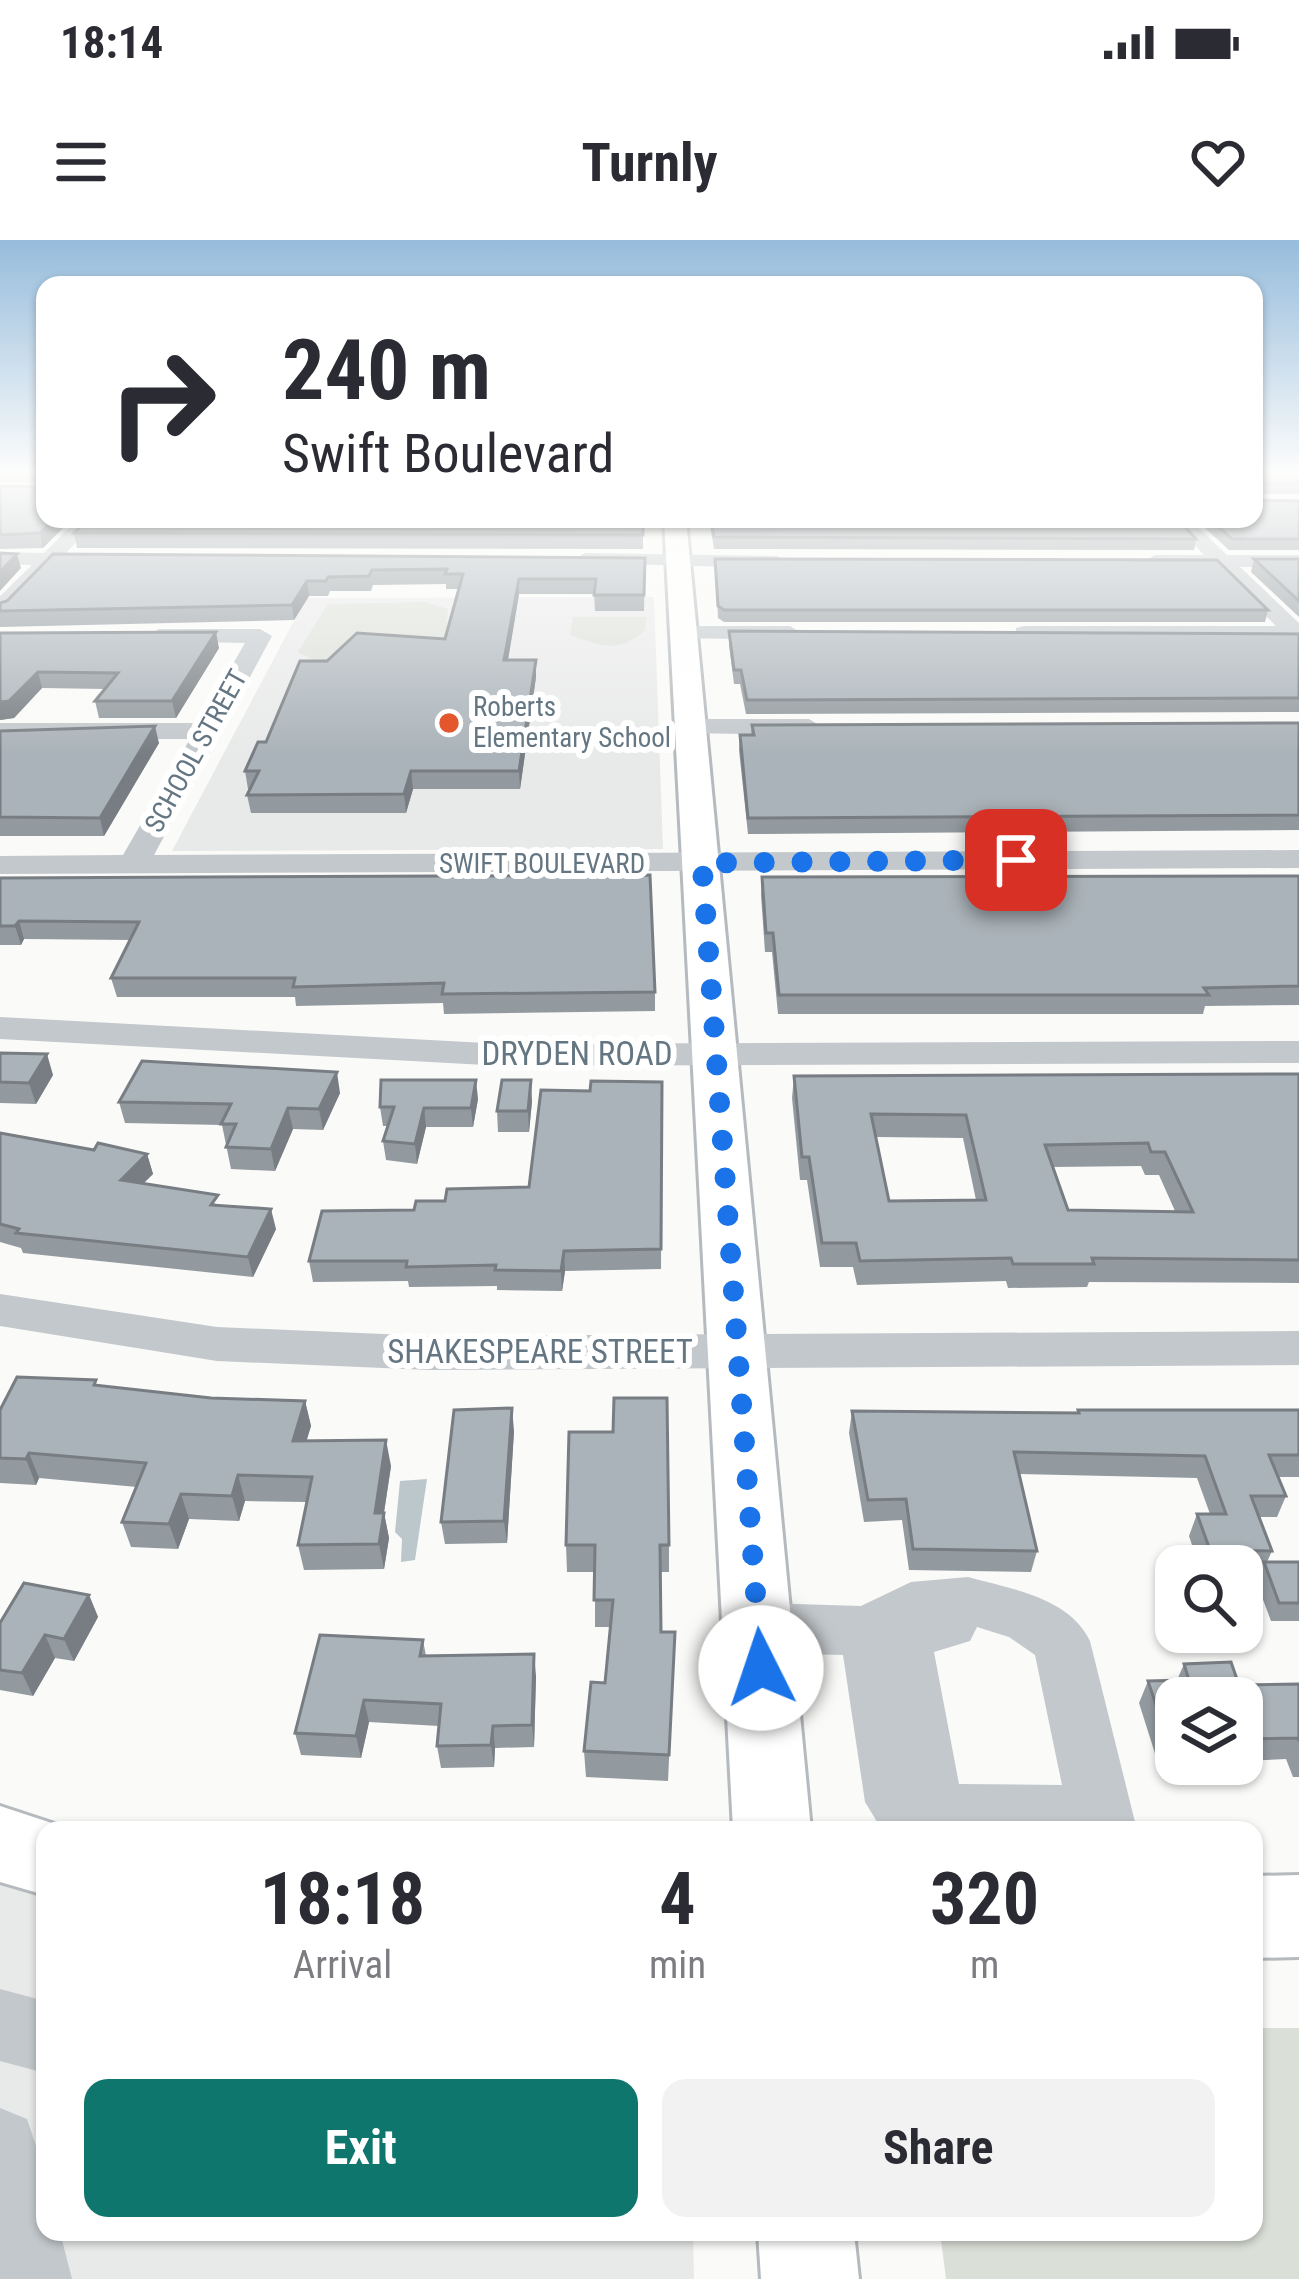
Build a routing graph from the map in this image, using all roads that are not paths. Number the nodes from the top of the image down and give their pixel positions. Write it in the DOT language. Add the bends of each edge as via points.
graph roads {
  1 [pos="43,565"];
  2 [pos="679,565"];
  3 [pos="1229,565"];
  4 [pos="0,608"];
  5 [pos="685,633"];
  6 [pos="824,633"];
  7 [pos="990,633"];
  8 [pos="1298,634"];
  9 [pos="142,636"];
  10 [pos="692,727"];
  11 [pos="837,727"];
  12 [pos="0,731"];
  13 [pos="207,731"];
  14 [pos="257,832"];
  15 [pos="1299,859"];
  16 [pos="702,863"];
  17 [pos="242,865"];
  18 [pos="0,866"];
  19 [pos="133,866"];
  20 [pos="0,1028"];
  21 [pos="1299,1052"];
  22 [pos="716,1053"];
  23 [pos="0,1310"];
  24 [pos="1299,1348"];
  25 [pos="738,1352"];
  26 [pos="758,1628"];
  27 [pos="868,1631"];
  28 [pos="1072,1691"];
  29 [pos="932,1814"];
  30 [pos="771,1821"];
  31 [pos="1064,1821"];
  32 [pos="1102,1821"];
  33 [pos="0,1844"];
  34 [pos="36,1854"];
  35 [pos="1299,1916"];
  36 [pos="1263,1917"];
  37 [pos="0,2025"];
  38 [pos="36,2035"];
  39 [pos="0,2146"];
  40 [pos="807,2241"];
  41 [pos="32,2279"];
  42 [pos="810,2279"];
  1 -- 4 [label="street"];
  2 -- 5 [label="main road"];
  3 -- 8 [label="street"];
  5 -- 6 [label="street"];
  5 -- 10 [label="main road"];
  7 -- 8 [label="street"];
  9 -- 13 [label="street, SCHOOL STREET" via="260,636"];
  10 -- 11 [label="street"];
  10 -- 16 [label="main road"];
  12 -- 13 [label="street"];
  13 -- 19 [label="street, SCHOOL STREET"];
  14 -- 17 [label="street"];
  15 -- 16 [label="street, SWIFT BOULEVARD"];
  16 -- 17 [label="street, SWIFT BOULEVARD"];
  16 -- 22 [label="main road"];
  17 -- 19 [label="street, SWIFT BOULEVARD"];
  18 -- 19 [label="street, SWIFT BOULEVARD"];
  20 -- 22 [label="street, DRYDEN ROAD" via="376,1051"];
  21 -- 22 [label="street, DRYDEN ROAD"];
  22 -- 25 [label="main road"];
  23 -- 25 [label="street, SHAKESPEARE STREET" via="217,1344"];
  24 -- 25 [label="street, SHAKESPEARE STREET"];
  25 -- 26 [label="main road"];
  26 -- 27 [label="street"];
  26 -- 30 [label="main road"];
  27 -- 28 [label="street" via="911,1606 988,1605 1061,1641"];
  27 -- 29 [label="street" via="896,1802 911,1814"];
  28 -- 29 [label="street" via="1035,1649 971,1622 902,1635"];
  28 -- 32 [label="street"];
  29 -- 31 [label="street"];
  33 -- 34 [label="main road"];
  35 -- 36 [label="main road"];
  37 -- 38 [label="street"];
  39 -- 41 [label="street"];
  40 -- 42 [label="main road"];
}
